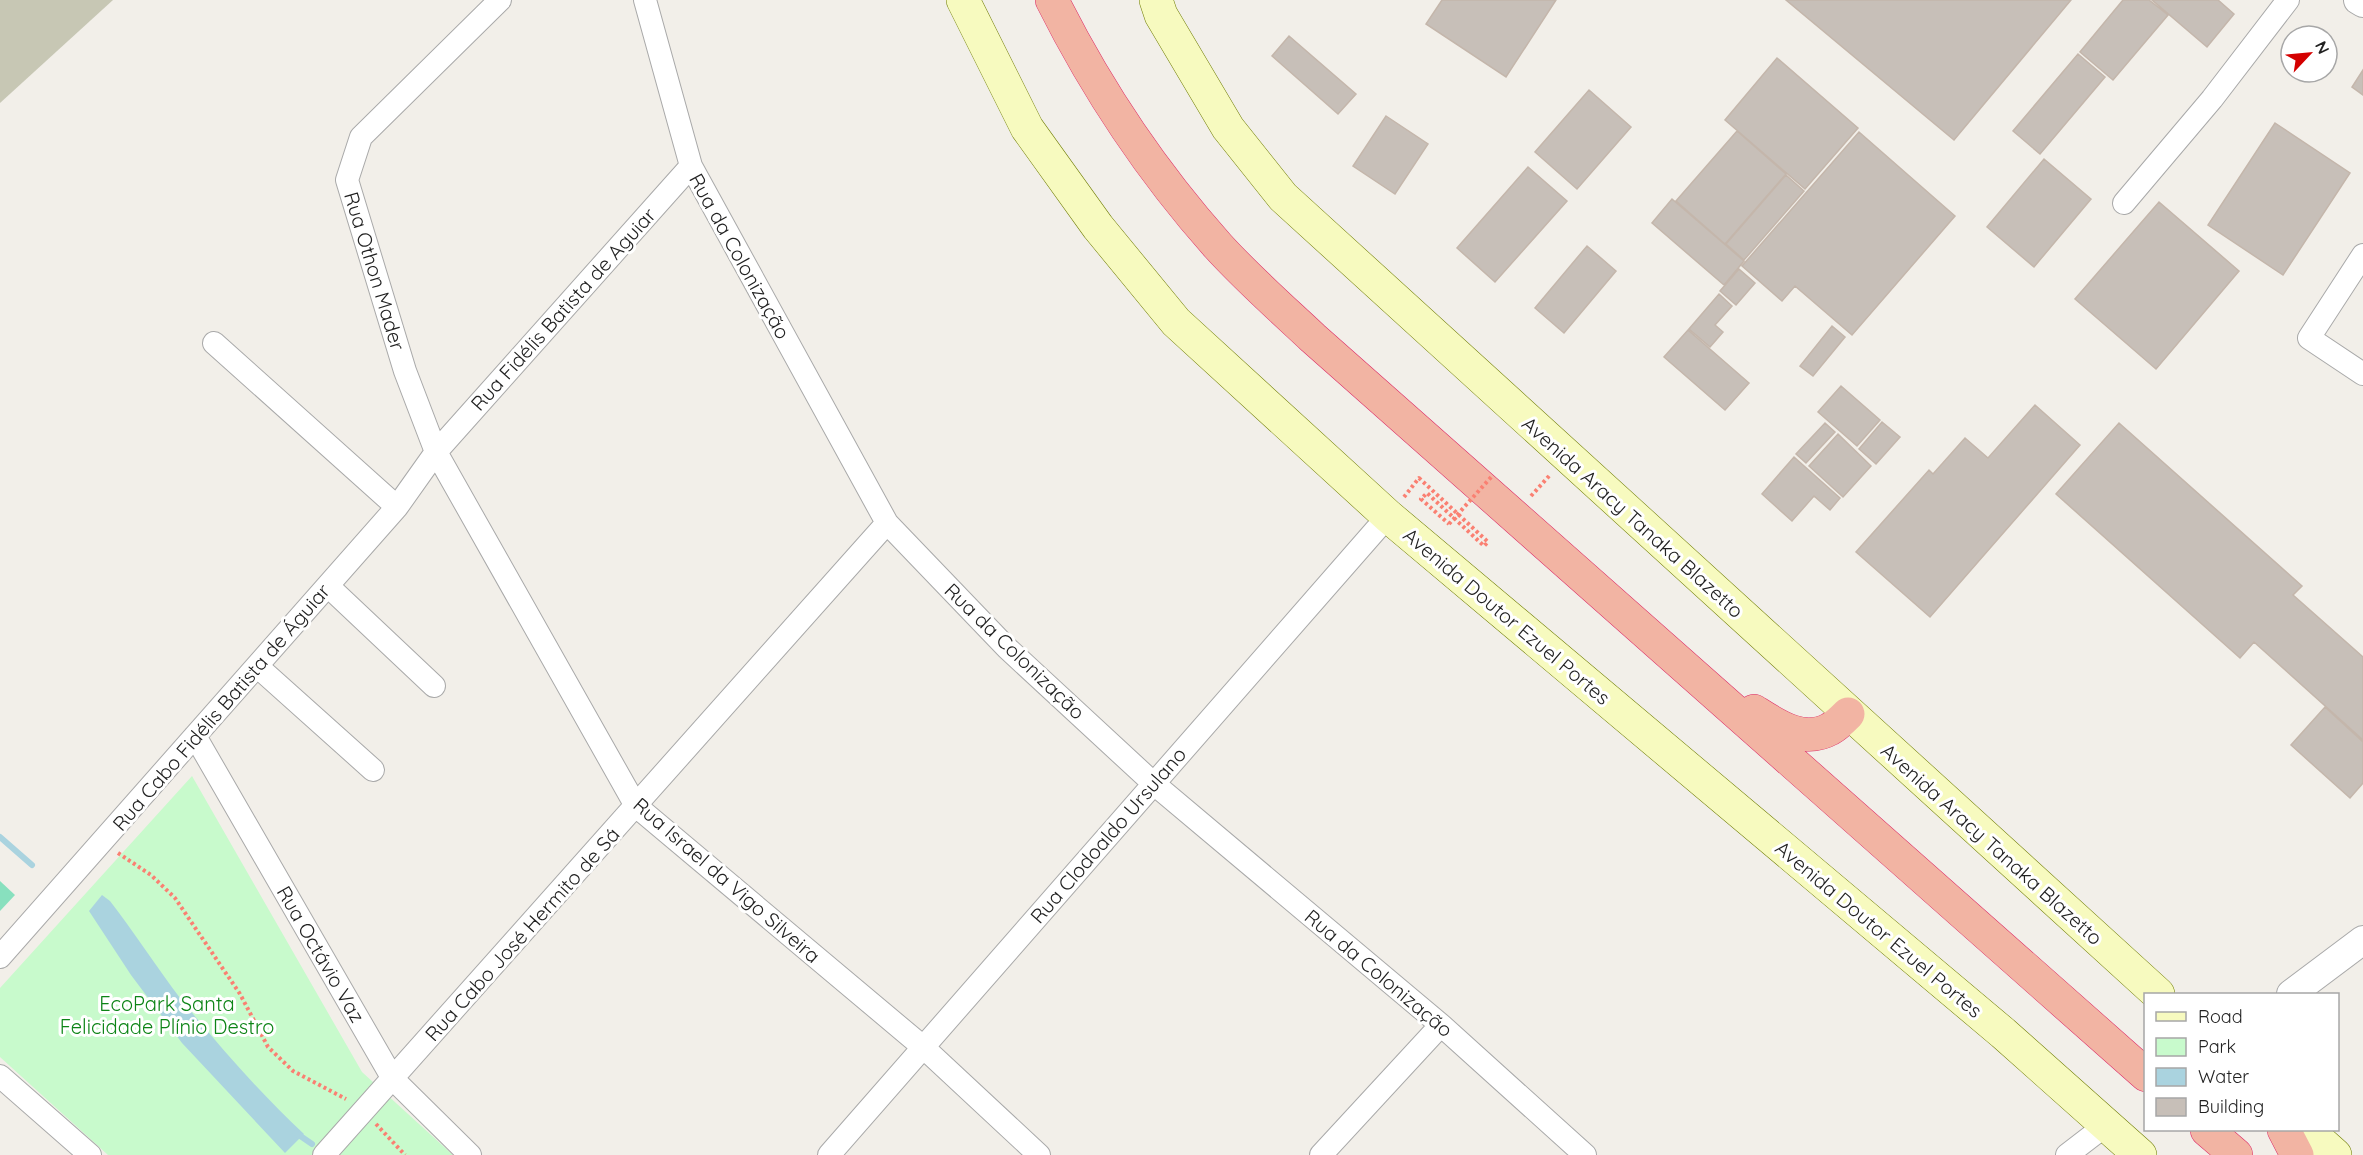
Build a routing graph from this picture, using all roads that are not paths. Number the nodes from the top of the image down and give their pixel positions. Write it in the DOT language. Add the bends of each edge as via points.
graph roads {
  1 [pos="500,0"];
  2 [pos="645,0"];
  3 [pos="963,0"];
  4 [pos="1052,0"];
  5 [pos="1155,0"];
  6 [pos="2288,0"];
  7 [pos="2358,0"];
  8 [pos="2363,3"];
  9 [pos="690,166"];
  10 [pos="2124,203"];
  11 [pos="2363,255"];
  12 [pos="214,343"];
  13 [pos="2363,374"];
  14 [pos="436,452"];
  15 [pos="397,507"];
  16 [pos="1388,516"];
  17 [pos="887,523"];
  18 [pos="328,586"];
  19 [pos="1678,663"];
  20 [pos="258,667"];
  21 [pos="434,686"];
  22 [pos="1848,714"];
  23 [pos="195,736"];
  24 [pos="373,770"];
  25 [pos="1153,783"];
  26 [pos="636,806"];
  27 [pos="2363,940"];
  28 [pos="0,957"];
  29 [pos="2157,993"];
  30 [pos="2292,993"];
  31 [pos="1441,1025"];
  32 [pos="923,1047"];
  33 [pos="2144,1074"];
  34 [pos="0,1076"];
  35 [pos="393,1079"];
  36 [pos="2106,1125"];
  37 [pos="2208,1131"];
  38 [pos="2285,1131"];
  39 [pos="2308,1131"];
  40 [pos="90,1155"];
  41 [pos="324,1155"];
  42 [pos="470,1155"];
  43 [pos="829,1155"];
  44 [pos="1039,1155"];
  45 [pos="1321,1155"];
  46 [pos="1585,1155"];
  47 [pos="2067,1155"];
  48 [pos="2140,1155"];
  49 [pos="2236,1155"];
  50 [pos="2297,1155"];
  51 [pos="2335,1155"];
  1 -- 14 [label="street, Rua Othon Mader" via="361,137 347,180 405,371"];
  2 -- 9 [label="street, Rua da Colonização"];
  3 -- 16 [label="main road, Avenida Doutor Ezuel Portes" via="1027,128 1098,227 1168,314"];
  4 -- 19 [label="highway" via="1115,111 1218,246 1312,338"];
  5 -- 22 [label="main road, Avenida Aracy Tanaka Blazetto" via="1228,128 1283,197"];
  6 -- 10 [label="street" via="2212,99"];
  7 -- 8 [label="street"];
  9 -- 14 [label="street, Rua Fidélis Batista de Aguiar"];
  9 -- 17 [label="street, Rua da Colonização"];
  11 -- 13 [label="street" via="2309,338"];
  12 -- 15 [label="street"];
  14 -- 15 [label="street, Rua Cabo Fidélis Batista de Águiar"];
  14 -- 26 [label="street, Rua Israel da Vigo Silveira"];
  15 -- 18 [label="street, Rua Cabo Fidélis Batista de Águiar"];
  16 -- 25 [label="street, Rua Clodoaldo Ursulano"];
  16 -- 36 [label="main road, Avenida Doutor Ezuel Portes" via="2003,1033"];
  17 -- 25 [label="street, Rua da Colonização" via="1007,648"];
  17 -- 26 [label="street, Rua Cabo José Hermito de Sá"];
  18 -- 20 [label="street, Rua Cabo Fidélis Batista de Águiar"];
  18 -- 21 [label="street"];
  19 -- 22 [label="highway" via="1798,734 1830,730"];
  19 -- 33 [label="highway"];
  20 -- 23 [label="street, Rua Cabo Fidélis Batista de Águiar"];
  20 -- 24 [label="street"];
  22 -- 29 [label="main road, Avenida Aracy Tanaka Blazetto"];
  23 -- 28 [label="street, Rua Cabo Fidélis Batista de Águiar"];
  23 -- 35 [label="street, Rua Octávio Vaz"];
  25 -- 31 [label="street, Rua da Colonização"];
  25 -- 32 [label="street, Rua Clodoaldo Ursulano"];
  26 -- 32 [label="street, Rua Israel da Vigo Silveira"];
  26 -- 35 [label="street, Rua Cabo José Hermito de Sá"];
  27 -- 30 [label="street"];
  31 -- 45 [label="street"];
  31 -- 46 [label="street, Rua da Colonização"];
  32 -- 43 [label="street, Rua Clodoaldo Ursulano"];
  32 -- 44 [label="street, Rua Israel da Vigo Silveira"];
  34 -- 40 [label="street"];
  35 -- 41 [label="street, Rua Cabo José Hermito de Sá"];
  35 -- 42 [label="street, Rua Octávio Vaz"];
  36 -- 47 [label="street"];
  36 -- 48 [label="main road, Avenida Doutor Ezuel Portes"];
  37 -- 49 [label="highway"];
  38 -- 50 [label="highway"];
  39 -- 51 [label="main road"];
}
